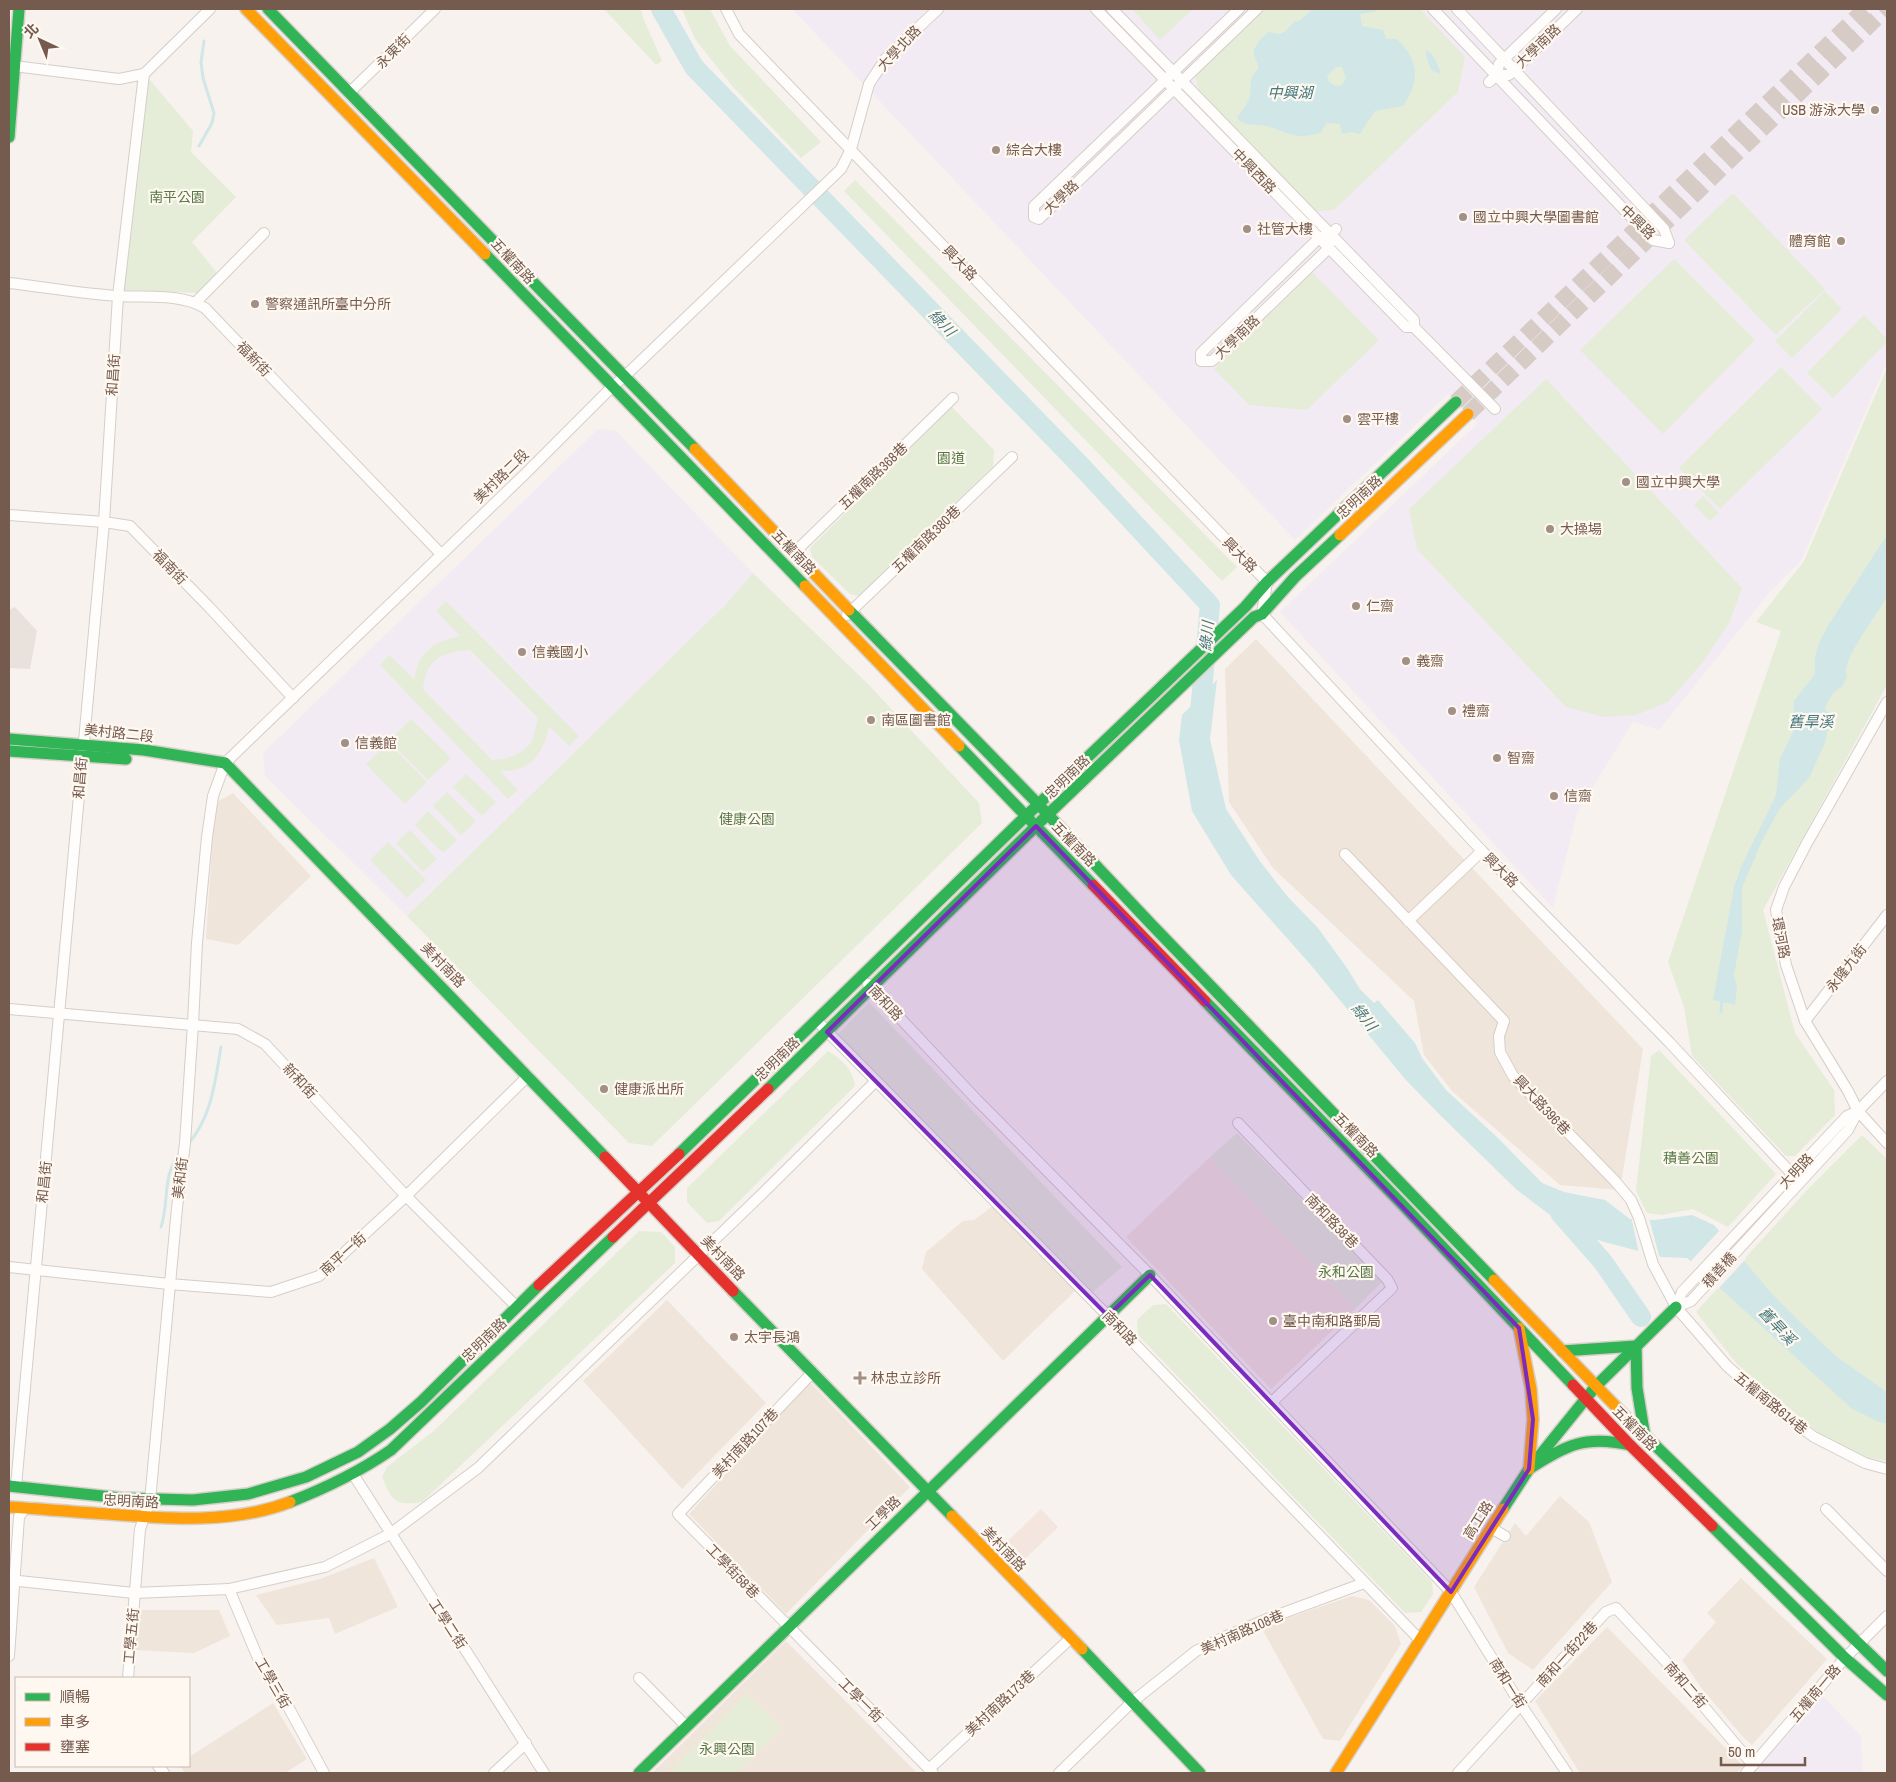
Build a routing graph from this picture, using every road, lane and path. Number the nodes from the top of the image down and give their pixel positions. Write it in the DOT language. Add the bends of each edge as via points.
graph roads {
  1 [pos="19,9"];
  2 [pos="210,9"];
  3 [pos="246,9"];
  4 [pos="268,9"];
  5 [pos="435,9"];
  6 [pos="726,9"];
  7 [pos="938,9"];
  8 [pos="1096,9"];
  9 [pos="1112,9"];
  10 [pos="1239,9"];
  11 [pos="1257,9"];
  12 [pos="1433,9"];
  13 [pos="1456,9"];
  14 [pos="1556,9"];
  15 [pos="1577,9"];
  16 [pos="1505,58"];
  17 [pos="11,63"];
  18 [pos="1515,69"];
  19 [pos="144,74"];
  20 [pos="1170,76"];
  21 [pos="1493,79"];
  22 [pos="1182,81"];
  23 [pos="1174,88"];
  24 [pos="350,92"];
  25 [pos="9,137"];
  26 [pos="851,150"];
  27 [pos="1333,231"];
  28 [pos="264,233"];
  29 [pos="1319,238"];
  30 [pos="1328,248"];
  31 [pos="9,283"];
  32 [pos="118,296"];
  33 [pos="196,302"];
  34 [pos="1414,327"];
  35 [pos="625,376"];
  36 [pos="613,386"];
  37 [pos="952,398"];
  38 [pos="1453,399"];
  39 [pos="1495,409"];
  40 [pos="1471,416"];
  41 [pos="1012,456"];
  42 [pos="9,515"];
  43 [pos="104,522"];
  44 [pos="794,553"];
  45 [pos="441,554"];
  46 [pos="1267,582"];
  47 [pos="851,612"];
  48 [pos="1258,616"];
  49 [pos="840,622"];
  50 [pos="293,698"];
  51 [pos="1887,702"];
  52 [pos="9,739"];
  53 [pos="83,750"];
  54 [pos="9,751"];
  55 [pos="225,763"];
  56 [pos="1039,805"];
  57 [pos="1026,816"];
  58 [pos="1048,816"];
  59 [pos="1036,826"];
  60 [pos="1482,851"];
  61 [pos="1345,854"];
  62 [pos="1887,914"];
  63 [pos="1408,921"];
  64 [pos="861,975"];
  65 [pos="871,987"];
  66 [pos="9,1009"];
  67 [pos="60,1013"];
  68 [pos="816,1020"];
  69 [pos="1805,1021"];
  70 [pos="193,1024"];
  71 [pos="827,1032"];
  72 [pos="528,1076"];
  73 [pos="876,1081"];
  74 [pos="1887,1081"];
  75 [pos="1858,1111"];
  76 [pos="1238,1123"];
  77 [pos="1887,1143"];
  78 [pos="1792,1174"];
  79 [pos="638,1191"];
  80 [pos="406,1196"];
  81 [pos="648,1202"];
  82 [pos="1639,1218"];
  83 [pos="1741,1237"];
  84 [pos="699,1256"];
  85 [pos="9,1267"];
  86 [pos="35,1269"];
  87 [pos="1150,1275"];
  88 [pos="170,1284"];
  89 [pos="1682,1292"];
  90 [pos="1691,1300"];
  91 [pos="517,1307"];
  92 [pos="1676,1307"];
  93 [pos="1108,1316"];
  94 [pos="1519,1328"];
  95 [pos="1636,1346"];
  96 [pos="1562,1351"];
  97 [pos="812,1373"];
  98 [pos="1596,1386"];
  99 [pos="1585,1399"];
  100 [pos="1272,1402"];
  101 [pos="1645,1437"];
  102 [pos="1630,1445"];
  103 [pos="1529,1468"];
  104 [pos="1887,1469"];
  105 [pos="353,1474"];
  106 [pos="12,1486"];
  107 [pos="927,1491"];
  108 [pos="150,1501"];
  109 [pos="9,1508"];
  110 [pos="24,1508"];
  111 [pos="1826,1509"];
  112 [pos="678,1514"];
  113 [pos="144,1517"];
  114 [pos="1491,1528"];
  115 [pos="390,1534"];
  116 [pos="1505,1536"];
  117 [pos="1887,1571"];
  118 [pos="12,1580"];
  119 [pos="1364,1583"];
  120 [pos="229,1589"];
  121 [pos="1451,1592"];
  122 [pos="134,1593"];
  123 [pos="1616,1608"];
  124 [pos="1887,1616"];
  125 [pos="788,1627"];
  126 [pos="1071,1638"];
  127 [pos="1420,1640"];
  128 [pos="1860,1643"];
  129 [pos="9,1656"];
  130 [pos="1845,1658"];
  131 [pos="1887,1671"];
  132 [pos="128,1677"];
  133 [pos="639,1678"];
  134 [pos="1887,1695"];
  135 [pos="1132,1703"];
  136 [pos="1521,1705"];
  137 [pos="687,1728"];
  138 [pos="526,1743"];
  139 [pos="1754,1765"];
  140 [pos="931,1771"];
  141 [pos="1341,1771"];
  142 [pos="324,1773"];
  143 [pos="494,1773"];
  144 [pos="544,1773"];
  145 [pos="640,1773"];
  146 [pos="1059,1773"];
  147 [pos="1200,1773"];
  148 [pos="1458,1773"];
  149 [pos="1566,1773"];
  150 [pos="1746,1773"];
  1 -- 17 [label="main road"];
  2 -- 19 [label="street"];
  3 -- 36 [label="main road, 五權南路"];
  4 -- 24 [label="main road, 五權南路"];
  5 -- 24 [label="street, 永東街"];
  6 -- 26 [label="street, 興大路" via="739,34"];
  7 -- 26 [label="street, 大學北路" via="886,58 869,84"];
  8 -- 20 [label="street, 中興西路"];
  9 -- 20 [label="street, 中興西路"];
  10 -- 20 [label="street, 大學路"];
  11 -- 22 [label="street, 大學路"];
  12 -- 21 [label="street, 中興路"];
  13 -- 16 [label="street, 中興路"];
  14 -- 16 [label="street, 大學南路"];
  15 -- 18 [label="street, 大學南路"];
  16 -- 18 [label="street, 中興路"];
  16 -- 21 [label="street, 大學南路"];
  17 -- 19 [label="street" via="119,79"];
  17 -- 25 [label="main road"];
  18 -- 21 [label="street, 大學南路" via="1509,75"];
  18 -- 21 [label="street, 中興路" via="1664,229 1668,243 1653,240"];
  19 -- 32 [label="street, 和昌街"];
  20 -- 22 [label="street, 中興西路"];
  20 -- 23 [label="street, 中興西路"];
  20 -- 23 [label="street, 大學路" via="1034,206 1034,217 1039,219"];
  22 -- 23 [label="street, 大學路"];
  22 -- 27 [label="street, 中興西路"];
  23 -- 29 [label="street, 中興西路"];
  24 -- 35 [label="main road, 五權南路"];
  26 -- 35 [label="street, 美村路二段" via="841,169"];
  26 -- 46 [label="street, 興大路"];
  27 -- 29 [label="street, 大學南路"];
  27 -- 30 [label="street"];
  27 -- 34 [label="street, 中興西路" via="1414,320"];
  28 -- 33 [label="street"];
  29 -- 30 [label="street, 中興西路"];
  29 -- 30 [label="street, 大學南路" via="1201,353 1201,361 1212,361"];
  30 -- 34 [label="street, 中興西路" via="1406,327"];
  31 -- 32 [label="street"];
  32 -- 33 [label="street"];
  32 -- 43 [label="street, 和昌街"];
  33 -- 45 [label="street, 福新街"];
  34 -- 39 [label="street, 中興西路"];
  35 -- 36 [label="street, 美村路二段"];
  35 -- 44 [label="main road, 五權南路"];
  36 -- 45 [label="street, 美村路二段"];
  36 -- 49 [label="main road, 五權南路"];
  37 -- 44 [label="street, 五權南路368巷"];
  38 -- 46 [label="main road, 忠明南路" via="1293,548"];
  40 -- 48 [label="main road, 忠明南路" via="1295,577"];
  41 -- 47 [label="street, 五權南路380巷"];
  42 -- 43 [label="street, 福南街"];
  43 -- 50 [label="street, 福南街" via="130,526"];
  43 -- 53 [label="street, 和昌街"];
  44 -- 47 [label="main road, 五權南路"];
  45 -- 50 [label="street, 美村路二段"];
  46 -- 48 [label="street, 興大路"];
  46 -- 56 [label="main road, 忠明南路"];
  47 -- 49 [label="street, 五權南路380巷"];
  47 -- 56 [label="main road, 五權南路"];
  48 -- 58 [label="main road, 忠明南路"];
  48 -- 60 [label="street, 興大路"];
  49 -- 57 [label="main road, 五權南路"];
  50 -- 55 [label="street, 美村路二段"];
  51 -- 69 [label="street, 環河路" via="1807,843 1776,910 1786,965"];
  52 -- 53 [label="main road, 美村路二段"];
  53 -- 54 [label="main road, 美村路二段"];
  53 -- 55 [label="main road, 美村路二段" via="196,756"];
  53 -- 67 [label="street, 和昌街"];
  55 -- 70 [label="street, 美和街" via="213,796 207,837"];
  55 -- 72 [label="main road, 美村南路"];
  56 -- 57 [label="main road, 忠明南路"];
  56 -- 58 [label="main road, 五權南路"];
  57 -- 59 [label="main road, 五權南路"];
  57 -- 64 [label="main road, 忠明南路"];
  58 -- 59 [label="main road, 忠明南路"];
  58 -- 96 [label="main road, 五權南路"];
  59 -- 65 [label="main road, 忠明南路"];
  59 -- 94 [label="main road, 五權南路"];
  60 -- 63 [label="street"];
  60 -- 78 [label="street, 興大路" via="1670,1043"];
  61 -- 63 [label="street, 興大路396巷"];
  62 -- 69 [label="street, 永隆九街"];
  63 -- 82 [label="street, 興大路396巷" via="1504,1020 1499,1036 1500,1052 1513,1076 1615,1181 1631,1200"];
  64 -- 65 [label="street, 南和路"];
  64 -- 68 [label="main road, 忠明南路"];
  65 -- 71 [label="main road, 忠明南路"];
  65 -- 87 [label="street, 南和路"];
  66 -- 67 [label="street, 新和街"];
  67 -- 70 [label="street, 新和街"];
  67 -- 86 [label="street, 和昌街"];
  68 -- 71 [label="street, 南和路"];
  68 -- 79 [label="main road, 忠明南路"];
  69 -- 75 [label="street, 環河路"];
  70 -- 80 [label="street, 新和街" via="238,1029 265,1044"];
  70 -- 88 [label="street, 美和街"];
  71 -- 73 [label="street, 南和路"];
  71 -- 81 [label="main road, 忠明南路"];
  72 -- 79 [label="main road, 美村南路"];
  72 -- 80 [label="street, 南平一街"];
  73 -- 84 [label="street"];
  73 -- 93 [label="street, 南和路"];
  74 -- 75 [label="street, 大明路"];
  75 -- 77 [label="street, 環河路"];
  75 -- 78 [label="street, 大明路" via="1848,1116"];
  75 -- 83 [label="street, 大明路" via="1848,1130"];
  76 -- 100 [label="street, 南和路38巷" via="1392,1288"];
  78 -- 83 [label="street, 大明路"];
  79 -- 81 [label="main road, 美村南路"];
  79 -- 91 [label="main road, 忠明南路"];
  80 -- 88 [label="street, 南平一街" via="319,1276 271,1292"];
  80 -- 91 [label="street, 新和街"];
  81 -- 84 [label="main road, 美村南路"];
  81 -- 105 [label="main road, 忠明南路" via="391,1450"];
  82 -- 92 [label="street, 五權南路614巷" via="1653,1264"];
  83 -- 89 [label="street, 積善橋"];
  83 -- 90 [label="street, 積善橋"];
  84 -- 97 [label="main road, 美村南路"];
  84 -- 115 [label="street" via="478,1468"];
  85 -- 86 [label="street, 南平一街"];
  86 -- 88 [label="street, 南平一街"];
  86 -- 106 [label="street, 和昌街"];
  87 -- 93 [label="main road, 工學路"];
  87 -- 100 [label="street, 南和路"];
  88 -- 108 [label="street, 美和街"];
  89 -- 92 [label="street, 高工路"];
  90 -- 92 [label="street, 高工路"];
  91 -- 108 [label="main road, 忠明南路" via="416,1405 357,1453 322,1470 259,1492 212,1499"];
  92 -- 95 [label="main road, 高工路"];
  92 -- 104 [label="street, 五權南路614巷" via="1726,1366 1772,1406 1814,1437 1865,1463"];
  93 -- 107 [label="main road, 工學路"];
  93 -- 119 [label="street, 南和路"];
  94 -- 99 [label="main road, 五權南路"];
  94 -- 103 [label="main road" via="1533,1419"];
  95 -- 96 [label="main road"];
  95 -- 98 [label="main road, 高工路"];
  95 -- 101 [label="main road" via="1637,1388"];
  96 -- 98 [label="main road, 五權南路"];
  97 -- 107 [label="main road, 美村南路"];
  97 -- 112 [label="street, 美村南路107巷"];
  98 -- 99 [label="main road, 高工路"];
  98 -- 101 [label="main road, 五權南路"];
  99 -- 102 [label="main road, 五權南路"];
  99 -- 103 [label="main road, 高工路"];
  100 -- 121 [label="street, 南和路"];
  101 -- 128 [label="main road, 五權南路"];
  102 -- 103 [label="main road" via="1603,1440 1584,1442 1564,1447"];
  102 -- 130 [label="main road, 五權南路"];
  103 -- 114 [label="main road, 高工路"];
  105 -- 113 [label="main road, 忠明南路" via="270,1510 214,1518"];
  105 -- 115 [label="street, 工學二街"];
  106 -- 108 [label="main road, 忠明南路"];
  107 -- 125 [label="main road, 工學路"];
  107 -- 126 [label="main road, 美村南路"];
  108 -- 113 [label="street, 美和街"];
  109 -- 110 [label="main road, 忠明南路"];
  110 -- 113 [label="main road, 忠明南路"];
  110 -- 118 [label="street" via="19,1517"];
  111 -- 117 [label="street"];
  112 -- 125 [label="street, 工學街58巷"];
  113 -- 122 [label="street, 美和街"];
  114 -- 116 [label="street"];
  114 -- 121 [label="main road, 高工路"];
  115 -- 120 [label="street" via="325,1567"];
  115 -- 138 [label="street, 工學二街"];
  118 -- 122 [label="street"];
  118 -- 129 [label="street"];
  119 -- 127 [label="street, 南和路"];
  119 -- 135 [label="street, 美村南路108巷" via="1267,1619 1196,1651"];
  120 -- 122 [label="street"];
  120 -- 142 [label="street, 工學三街" via="258,1658"];
  121 -- 127 [label="main road, 高工路"];
  121 -- 136 [label="street, 南和一街"];
  122 -- 132 [label="street, 工學五街"];
  123 -- 136 [label="street, 南和一街22巷" via="1606,1612"];
  123 -- 139 [label="street, 南和二街" via="1675,1671"];
  124 -- 128 [label="street, 五權南一路"];
  125 -- 137 [label="main road, 工學路"];
  125 -- 140 [label="street, 工學一街"];
  126 -- 135 [label="main road, 美村南路"];
  126 -- 140 [label="street, 美村南路173巷"];
  127 -- 141 [label="main road, 高工路"];
  128 -- 130 [label="street, 五權南一路"];
  128 -- 131 [label="main road, 五權南路"];
  130 -- 134 [label="main road, 五權南路"];
  130 -- 139 [label="street, 五權南一路"];
  133 -- 137 [label="street"];
  135 -- 146 [label="street, 美村南路108巷"];
  135 -- 147 [label="main road, 美村南路"];
  136 -- 148 [label="street, 南和一街22巷"];
  136 -- 149 [label="street, 南和一街"];
  137 -- 145 [label="main road, 工學路"];
  138 -- 143 [label="street"];
  138 -- 144 [label="street, 工學二街"];
  139 -- 150 [label="street, 五權南一路"];
}
